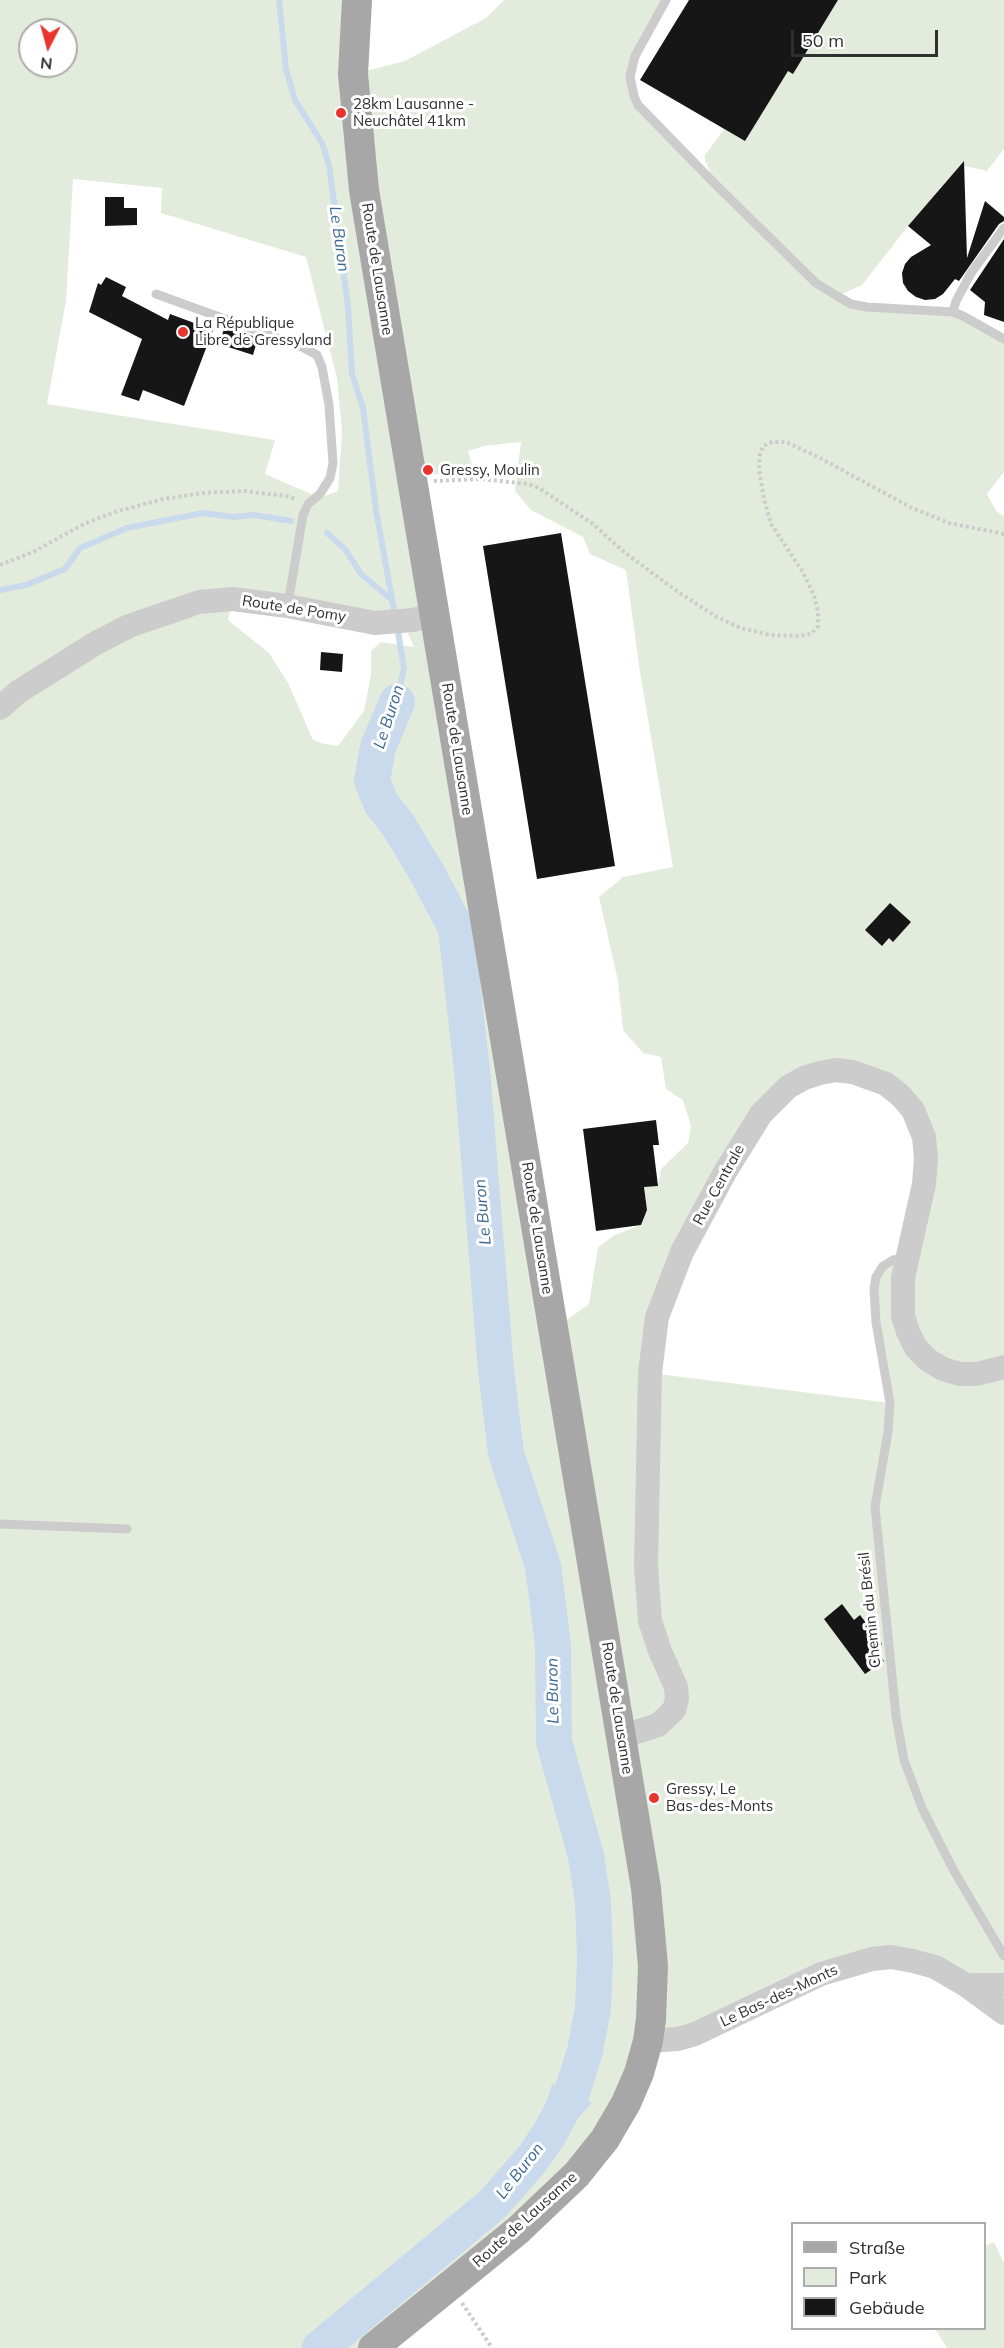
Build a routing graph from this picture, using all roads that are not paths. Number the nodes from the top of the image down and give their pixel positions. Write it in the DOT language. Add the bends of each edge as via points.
graph roads {
  1 [pos="357,0"];
  2 [pos="666,0"];
  3 [pos="1004,228"];
  4 [pos="156,294"];
  5 [pos="953,312"];
  6 [pos="1004,339"];
  7 [pos="287,606"];
  8 [pos="424,618"];
  9 [pos="0,708"];
  10 [pos="907,1257"];
  11 [pos="1004,1367"];
  12 [pos="0,1524"];
  13 [pos="127,1529"];
  14 [pos="621,1737"];
  15 [pos="1004,1956"];
  16 [pos="966,1985"];
  17 [pos="1004,1985"];
  18 [pos="1004,2013"];
  19 [pos="648,2041"];
  20 [pos="373,2348"];
  1 -- 8 [label="main road, Route de Lausanne" via="353,74 358,142 412,482"];
  2 -- 5 [label="lane" via="632,66 631,86 638,105 816,283 851,303"];
  3 -- 5 [label="lane" via="971,273"];
  4 -- 7 [label="lane" via="317,355 329,405 333,463 330,478 303,515"];
  5 -- 6 [label="lane"];
  7 -- 8 [label="street, Route de Pomy" via="375,623"];
  7 -- 9 [label="street, Route de Pomy" via="233,599 199,602 164,613 96,643 18,692"];
  8 -- 14 [label="main road, Route de Lausanne"];
  10 -- 11 [label="street, Rue Centrale" via="903,1316 916,1348 943,1369 960,1374"];
  10 -- 14 [label="street, Rue Centrale" via="926,1158 924,1137 913,1110 886,1084 853,1072 820,1073 788,1087 761,1114 724,1172 682,1252 657,1317 650,1373 645,1566 650,1621 677,1699 674,1710 658,1725"];
  10 -- 15 [label="lane, Chemin du Brésil" via="883,1266 874,1289 890,1403 876,1507 896,1716 904,1760 922,1808"];
  12 -- 13 [label="lane"];
  14 -- 19 [label="main road, Route de Lausanne" via="651,1938 653,1995"];
  16 -- 17 [label="street"];
  16 -- 18 [label="street, Le Bas-des-Monts"];
  16 -- 19 [label="street, Le Bas-des-Monts" via="914,1960 872,1959 821,1974 694,2034"];
  19 -- 20 [label="main road, Route de Lausanne" via="626,2103 592,2157 540,2210"];
}
